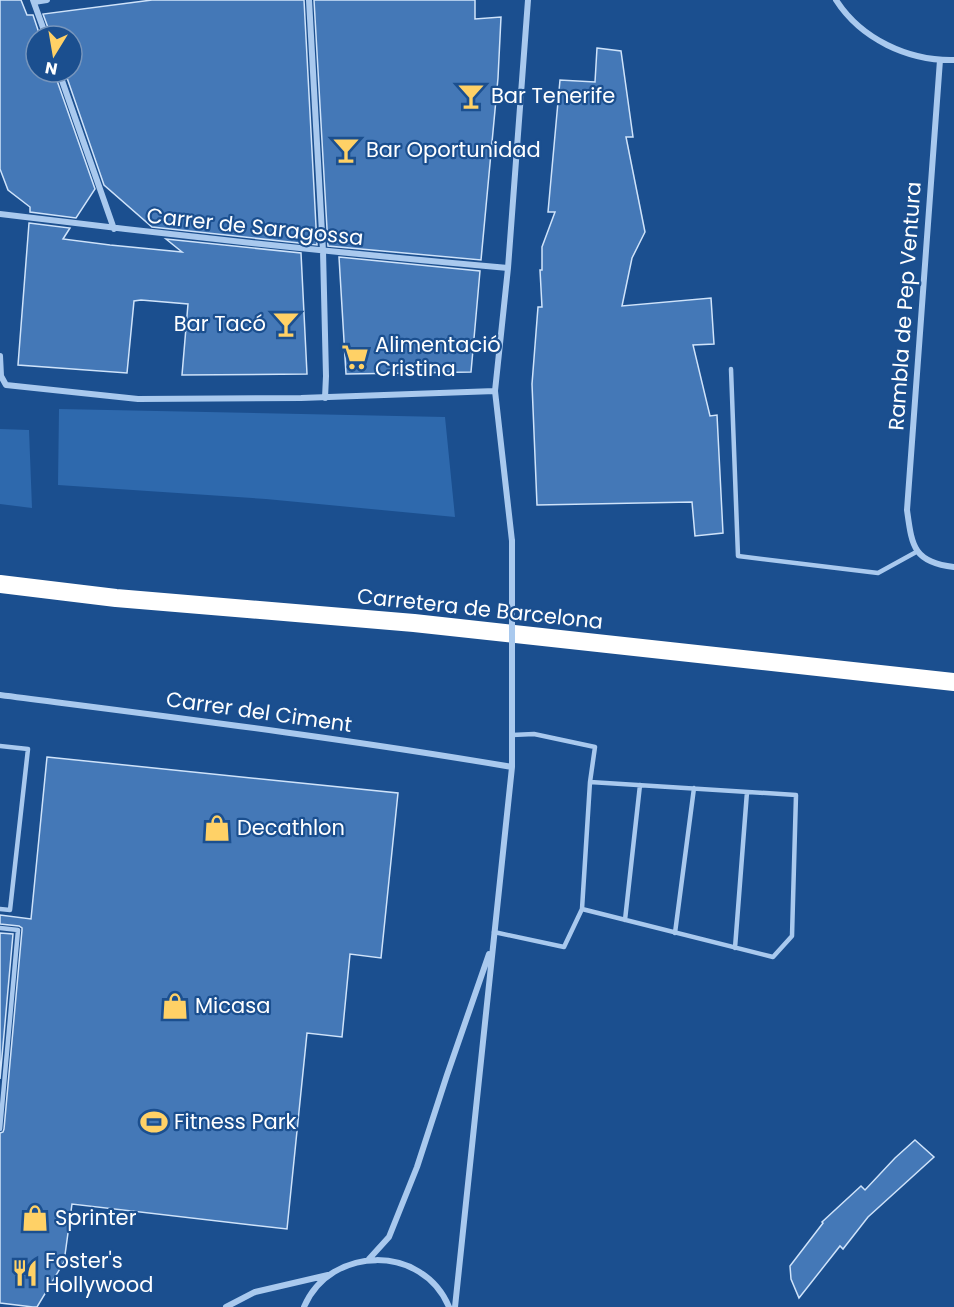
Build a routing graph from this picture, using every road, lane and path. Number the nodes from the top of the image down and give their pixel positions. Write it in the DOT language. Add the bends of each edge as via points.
graph roads {
  1 [pos="47,0"];
  2 [pos="309,0"];
  3 [pos="528,0"];
  4 [pos="836,0"];
  5 [pos="34,1"];
  6 [pos="42,24"];
  7 [pos="940,60"];
  8 [pos="954,60"];
  9 [pos="63,84"];
  10 [pos="0,214"];
  11 [pos="114,229"];
  12 [pos="323,251"];
  13 [pos="508,268"];
  14 [pos="0,356"];
  15 [pos="731,369"];
  16 [pos="495,391"];
  17 [pos="325,398"];
  18 [pos="918,551"];
  19 [pos="954,567"];
  20 [pos="0,584"];
  21 [pos="954,682"];
  22 [pos="0,695"];
  23 [pos="512,735"];
  24 [pos="0,746"];
  25 [pos="512,767"];
  26 [pos="590,782"];
  27 [pos="640,785"];
  28 [pos="694,789"];
  29 [pos="747,792"];
  30 [pos="0,909"];
  31 [pos="582,909"];
  32 [pos="625,920"];
  33 [pos="0,928"];
  34 [pos="494,932"];
  35 [pos="675,933"];
  36 [pos="492,945"];
  37 [pos="735,948"];
  38 [pos="0,1129"];
  39 [pos="369,1259"];
  40 [pos="328,1275"];
  41 [pos="226,1307"];
  42 [pos="304,1307"];
  43 [pos="449,1307"];
  44 [pos="455,1307"];
  1 -- 5 [label="street"];
  2 -- 12 [label="street"];
  3 -- 13 [label="street"];
  4 -- 7 [label="street" via="861,28 881,42 914,56"];
  5 -- 6 [label="street"];
  7 -- 8 [label="street"];
  7 -- 18 [label="street, Rambla de Pep Ventura" via="907,510 911,542"];
  9 -- 11 [label="street"];
  10 -- 11 [label="street, Carrer de Saragossa"];
  11 -- 12 [label="street, Carrer de Saragossa"];
  12 -- 13 [label="street, Carrer de Saragossa"];
  12 -- 17 [label="street"];
  13 -- 16 [label="street"];
  14 -- 17 [label="street" via="1,376 6,385 138,399"];
  15 -- 18 [label="lane" via="738,556 878,573"];
  16 -- 17 [label="street"];
  16 -- 23 [label="street, bridge" via="512,541"];
  18 -- 19 [label="street" via="937,565"];
  20 -- 21 [label="highway, Carretera de Barcelona"];
  22 -- 25 [label="street, Carrer del Ciment" via="310,735"];
  23 -- 25 [label="street"];
  23 -- 26 [label="lane" via="534,734 595,747"];
  24 -- 30 [label="lane" via="28,749 10,910"];
  25 -- 34 [label="street"];
  26 -- 27 [label="lane"];
  26 -- 31 [label="lane"];
  27 -- 28 [label="lane"];
  27 -- 32 [label="lane"];
  28 -- 29 [label="lane"];
  28 -- 35 [label="lane"];
  29 -- 37 [label="lane"];
  29 -- 37 [label="lane" via="796,795 792,936 773,957"];
  31 -- 32 [label="lane"];
  31 -- 34 [label="lane" via="564,947"];
  32 -- 35 [label="lane"];
  33 -- 38 [label="lane" via="18,930"];
  34 -- 36 [label="street"];
  35 -- 37 [label="lane"];
  36 -- 39 [label="street" via="417,1167 389,1237"];
  36 -- 44 [label="street"];
  39 -- 40 [label="street"];
  39 -- 43 [label="street" via="394,1261 413,1268 434,1283"];
  40 -- 41 [label="street" via="255,1292"];
  40 -- 42 [label="street"];
}
